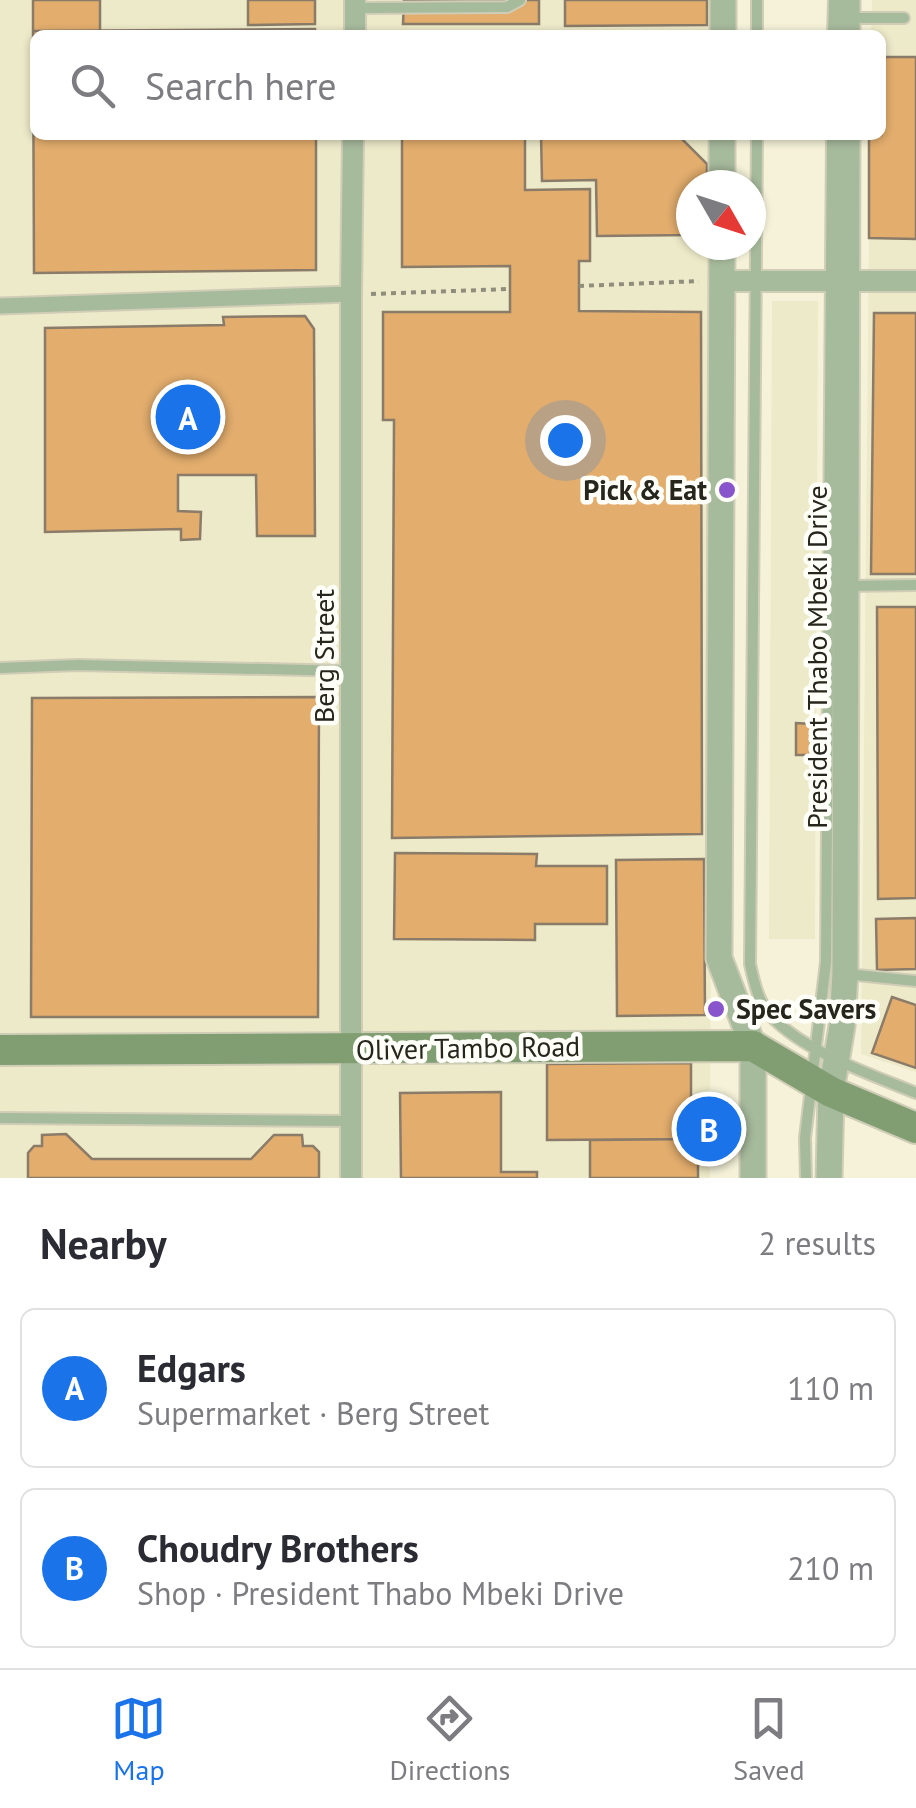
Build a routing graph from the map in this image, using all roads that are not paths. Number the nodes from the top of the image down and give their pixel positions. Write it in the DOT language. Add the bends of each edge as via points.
graph roads {
  1 [pos="520,0"];
  2 [pos="723,0"];
  3 [pos="757,0"];
  4 [pos="355,4"];
  5 [pos="841,18"];
  6 [pos="904,18"];
  7 [pos="355,30"];
  8 [pos="723,30"];
  9 [pos="756,30"];
  10 [pos="354,140"];
  11 [pos="722,140"];
  12 [pos="757,140"];
  13 [pos="832,140"];
  14 [pos="847,140"];
  15 [pos="722,170"];
  16 [pos="722,260"];
  17 [pos="722,280"];
  18 [pos="757,280"];
  19 [pos="838,281"];
  20 [pos="916,281"];
  21 [pos="351,294"];
  22 [pos="0,306"];
  23 [pos="916,585"];
  24 [pos="847,586"];
  25 [pos="0,668"];
  26 [pos="351,671"];
  27 [pos="845,974"];
  28 [pos="916,981"];
  29 [pos="752,1046"];
  30 [pos="350,1049"];
  31 [pos="0,1050"];
  32 [pos="827,1055"];
  33 [pos="824,1092"];
  34 [pos="916,1093"];
  35 [pos="0,1118"];
  36 [pos="350,1121"];
  37 [pos="916,1128"];
  38 [pos="916,1136"];
  39 [pos="350,1178"];
  40 [pos="753,1178"];
  41 [pos="806,1178"];
  42 [pos="829,1178"];
  1 -- 4 [label="lane" via="507,7"];
  2 -- 8 [label="street"];
  3 -- 9 [label="lane"];
  4 -- 7 [label="street"];
  5 -- 6 [label="lane"];
  10 -- 21 [label="street, Berg Street"];
  11 -- 15 [label="street"];
  12 -- 18 [label="lane"];
  13 -- 19 [label="lane"];
  14 -- 19 [label="street, President Thabo Mbeki Drive"];
  16 -- 17 [label="street"];
  17 -- 18 [label="street"];
  17 -- 29 [label="street" via="720,958"];
  18 -- 19 [label="street"];
  18 -- 32 [label="lane" via="750,964 769,1014"];
  19 -- 20 [label="street"];
  19 -- 24 [label="street, President Thabo Mbeki Drive"];
  19 -- 32 [label="lane"];
  21 -- 22 [label="street"];
  21 -- 26 [label="street, Berg Street"];
  23 -- 24 [label="lane"];
  24 -- 27 [label="street, President Thabo Mbeki Drive"];
  25 -- 26 [label="lane"];
  26 -- 30 [label="street, Berg Street"];
  27 -- 28 [label="lane"];
  27 -- 32 [label="street, President Thabo Mbeki Drive"];
  29 -- 30 [label="main road, Oliver Tambo Road"];
  29 -- 33 [label="main road, Oliver Tambo Road"];
  29 -- 40 [label="street"];
  30 -- 31 [label="main road, Oliver Tambo Road"];
  30 -- 36 [label="street, Berg Street"];
  32 -- 33 [label="street, President Thabo Mbeki Drive"];
  32 -- 34 [label="lane"];
  33 -- 37 [label="main road, Oliver Tambo Road"];
  33 -- 38 [label="main road"];
  33 -- 41 [label="lane" via="805,1138"];
  33 -- 42 [label="street, President Thabo Mbeki Drive"];
  35 -- 36 [label="lane"];
  36 -- 39 [label="street, Berg Street"];
}
